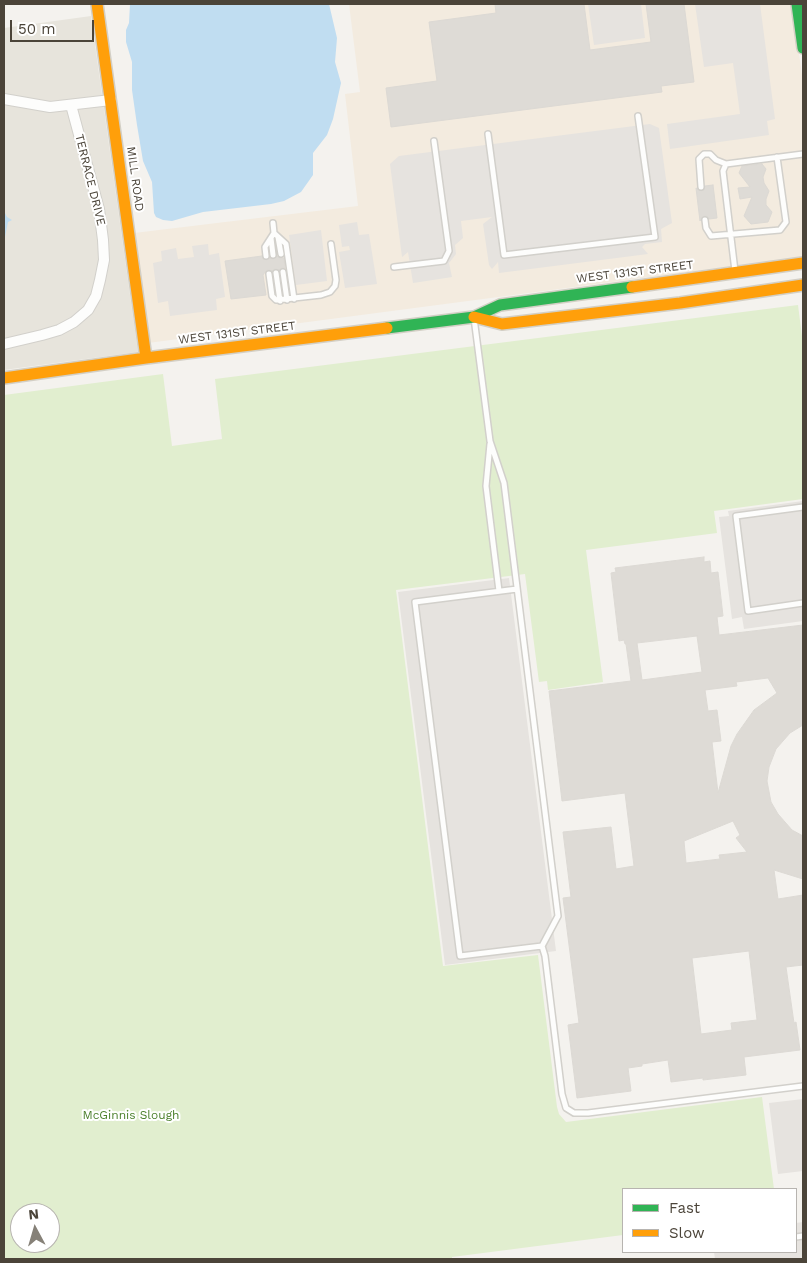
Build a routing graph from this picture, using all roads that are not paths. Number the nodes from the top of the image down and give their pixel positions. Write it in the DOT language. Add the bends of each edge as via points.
graph roads {
  1 [pos="97,4"];
  2 [pos="797,4"];
  3 [pos="803,48"];
  4 [pos="4,99"];
  5 [pos="111,100"];
  6 [pos="71,105"];
  7 [pos="638,116"];
  8 [pos="488,134"];
  9 [pos="434,141"];
  10 [pos="803,154"];
  11 [pos="777,157"];
  12 [pos="726,164"];
  13 [pos="701,187"];
  14 [pos="705,220"];
  15 [pos="273,223"];
  16 [pos="731,235"];
  17 [pos="272,236"];
  18 [pos="278,238"];
  19 [pos="331,244"];
  20 [pos="281,254"];
  21 [pos="273,255"];
  22 [pos="266,256"];
  23 [pos="803,263"];
  24 [pos="394,267"];
  25 [pos="283,272"];
  26 [pos="276,273"];
  27 [pos="735,273"];
  28 [pos="268,274"];
  29 [pos="803,286"];
  30 [pos="294,299"];
  31 [pos="287,300"];
  32 [pos="280,301"];
  33 [pos="474,317"];
  34 [pos="4,344"];
  35 [pos="146,358"];
  36 [pos="4,378"];
  37 [pos="490,441"];
  38 [pos="803,507"];
  39 [pos="517,589"];
  40 [pos="499,591"];
  41 [pos="803,603"];
  42 [pos="542,946"];
  43 [pos="803,1086"];
  1 -- 5 [label="main road, MILL ROAD"];
  2 -- 3 [label="main road"];
  4 -- 6 [label="street" via="50,107"];
  5 -- 6 [label="street"];
  5 -- 35 [label="main road, MILL ROAD"];
  6 -- 34 [label="street, TERRACE DRIVE" via="99,209 104,260 96,296 88,310 59,330"];
  7 -- 8 [label="lane" via="655,237 504,256"];
  9 -- 24 [label="lane" via="449,250 444,261"];
  10 -- 11 [label="lane"];
  11 -- 12 [label="lane"];
  11 -- 16 [label="lane" via="786,222 780,230"];
  12 -- 13 [label="lane" via="704,154 699,160"];
  12 -- 16 [label="lane" via="722,171"];
  14 -- 16 [label="lane" via="711,236"];
  15 -- 17 [label="lane"];
  16 -- 27 [label="lane"];
  17 -- 18 [label="lane"];
  17 -- 21 [label="lane"];
  17 -- 22 [label="lane" via="265,247"];
  18 -- 20 [label="lane"];
  18 -- 30 [label="lane" via="286,244"];
  19 -- 30 [label="lane" via="336,280 334,290"];
  23 -- 27 [label="main road, WEST 131ST STREET"];
  25 -- 31 [label="lane"];
  26 -- 32 [label="lane"];
  27 -- 33 [label="main road, WEST 131ST STREET" via="500,305"];
  28 -- 32 [label="lane" via="272,296"];
  29 -- 33 [label="main road, WEST 131ST STREET" via="502,324"];
  30 -- 31 [label="lane"];
  31 -- 32 [label="lane"];
  33 -- 35 [label="main road, WEST 131ST STREET"];
  33 -- 37 [label="lane"];
  35 -- 36 [label="main road, WEST 131ST STREET"];
  37 -- 39 [label="lane" via="504,483"];
  37 -- 40 [label="lane" via="486,486"];
  38 -- 41 [label="lane" via="736,516 748,611"];
  39 -- 40 [label="lane"];
  39 -- 42 [label="lane" via="558,916"];
  40 -- 42 [label="lane" via="415,602 460,956"];
  42 -- 43 [label="lane" via="562,1094 569,1111 588,1113"];
}
